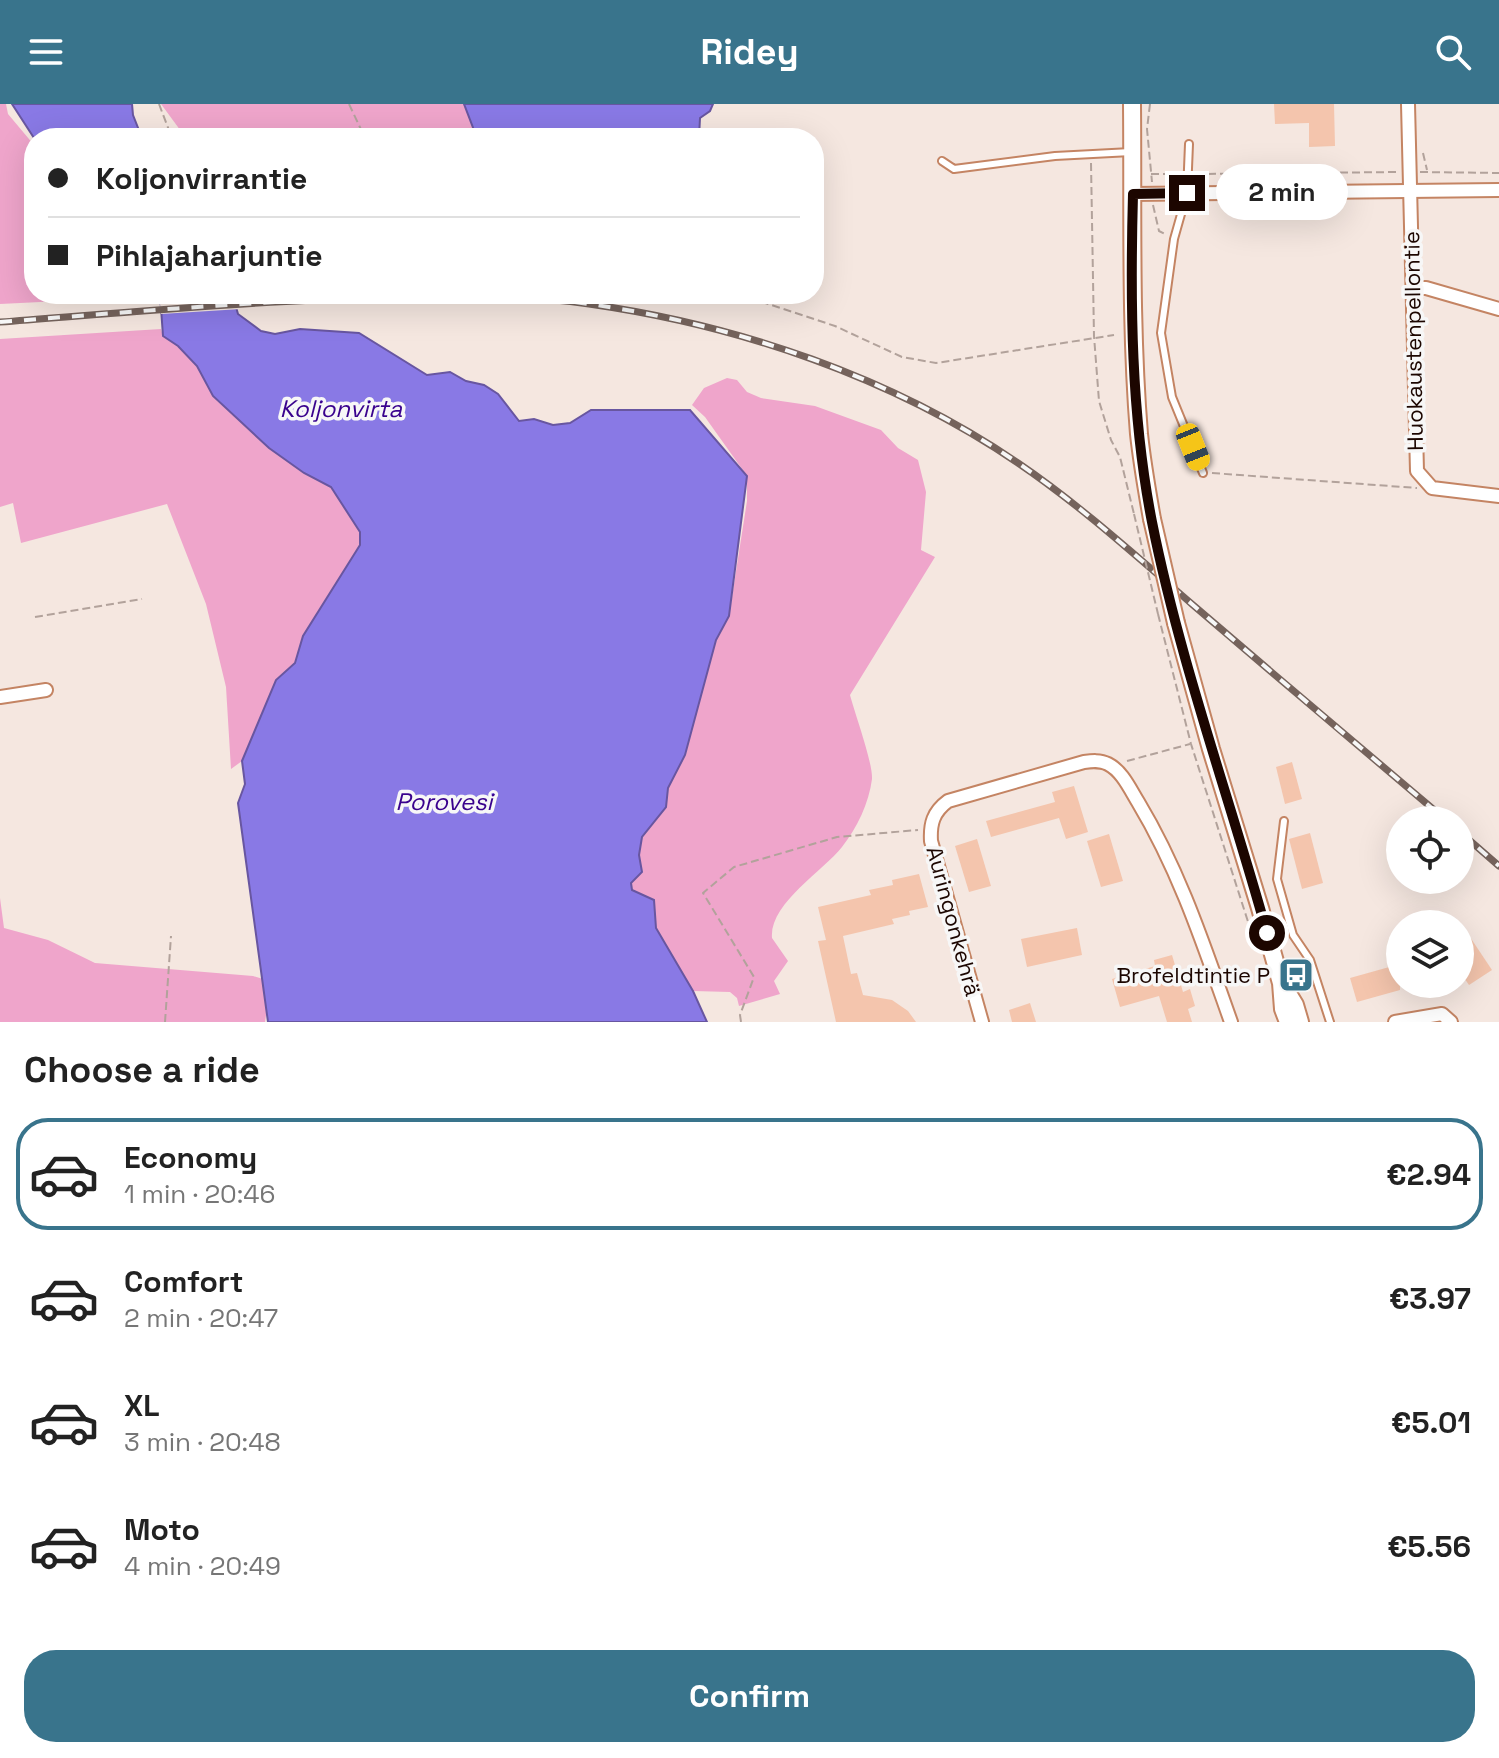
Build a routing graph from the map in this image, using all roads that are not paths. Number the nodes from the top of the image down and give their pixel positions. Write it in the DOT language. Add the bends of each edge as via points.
graph roads {
  1 [pos="1132,104"];
  2 [pos="1408,104"];
  3 [pos="1189,144"];
  4 [pos="1133,152"];
  5 [pos="942,161"];
  6 [pos="1409,189"];
  7 [pos="1499,190"];
  8 [pos="1187,193"];
  9 [pos="1133,194"];
  10 [pos="1413,288"];
  11 [pos="1499,309"];
  12 [pos="1203,473"];
  13 [pos="1499,496"];
  14 [pos="46,690"];
  15 [pos="0,697"];
  16 [pos="1284,821"];
  17 [pos="1281,983"];
  18 [pos="982,1022"];
  19 [pos="1231,1022"];
  20 [pos="1288,1022"];
  21 [pos="1300,1022"];
  22 [pos="1330,1022"];
  23 [pos="1395,1022"];
  24 [pos="1451,1022"];
  1 -- 4 [label="main road"];
  2 -- 6 [label="street, Huokaustenpellontie"];
  3 -- 8 [label="lane"];
  4 -- 5 [label="lane" via="954,169"];
  4 -- 9 [label="main road"];
  6 -- 7 [label="street"];
  6 -- 8 [label="street"];
  6 -- 10 [label="street, Huokaustenpellontie"];
  8 -- 9 [label="street"];
  8 -- 12 [label="lane" via="1174,239 1161,333 1172,397"];
  9 -- 17 [label="main road, bridge" via="1135,372 1152,519 1211,749"];
  10 -- 11 [label="street"];
  10 -- 13 [label="street, Huokaustenpellontie" via="1415,462 1421,478 1432,488"];
  14 -- 15 [label="street"];
  16 -- 22 [label="lane" via="1277,879 1293,935 1310,960"];
  17 -- 20 [label="main road"];
  17 -- 21 [label="main road"];
  18 -- 19 [label="street, Auringonkehrä" via="931,841 939,808 948,801 1097,761 1123,777 1165,847"];
  23 -- 24 [label="street" via="1433,1013"];
}
